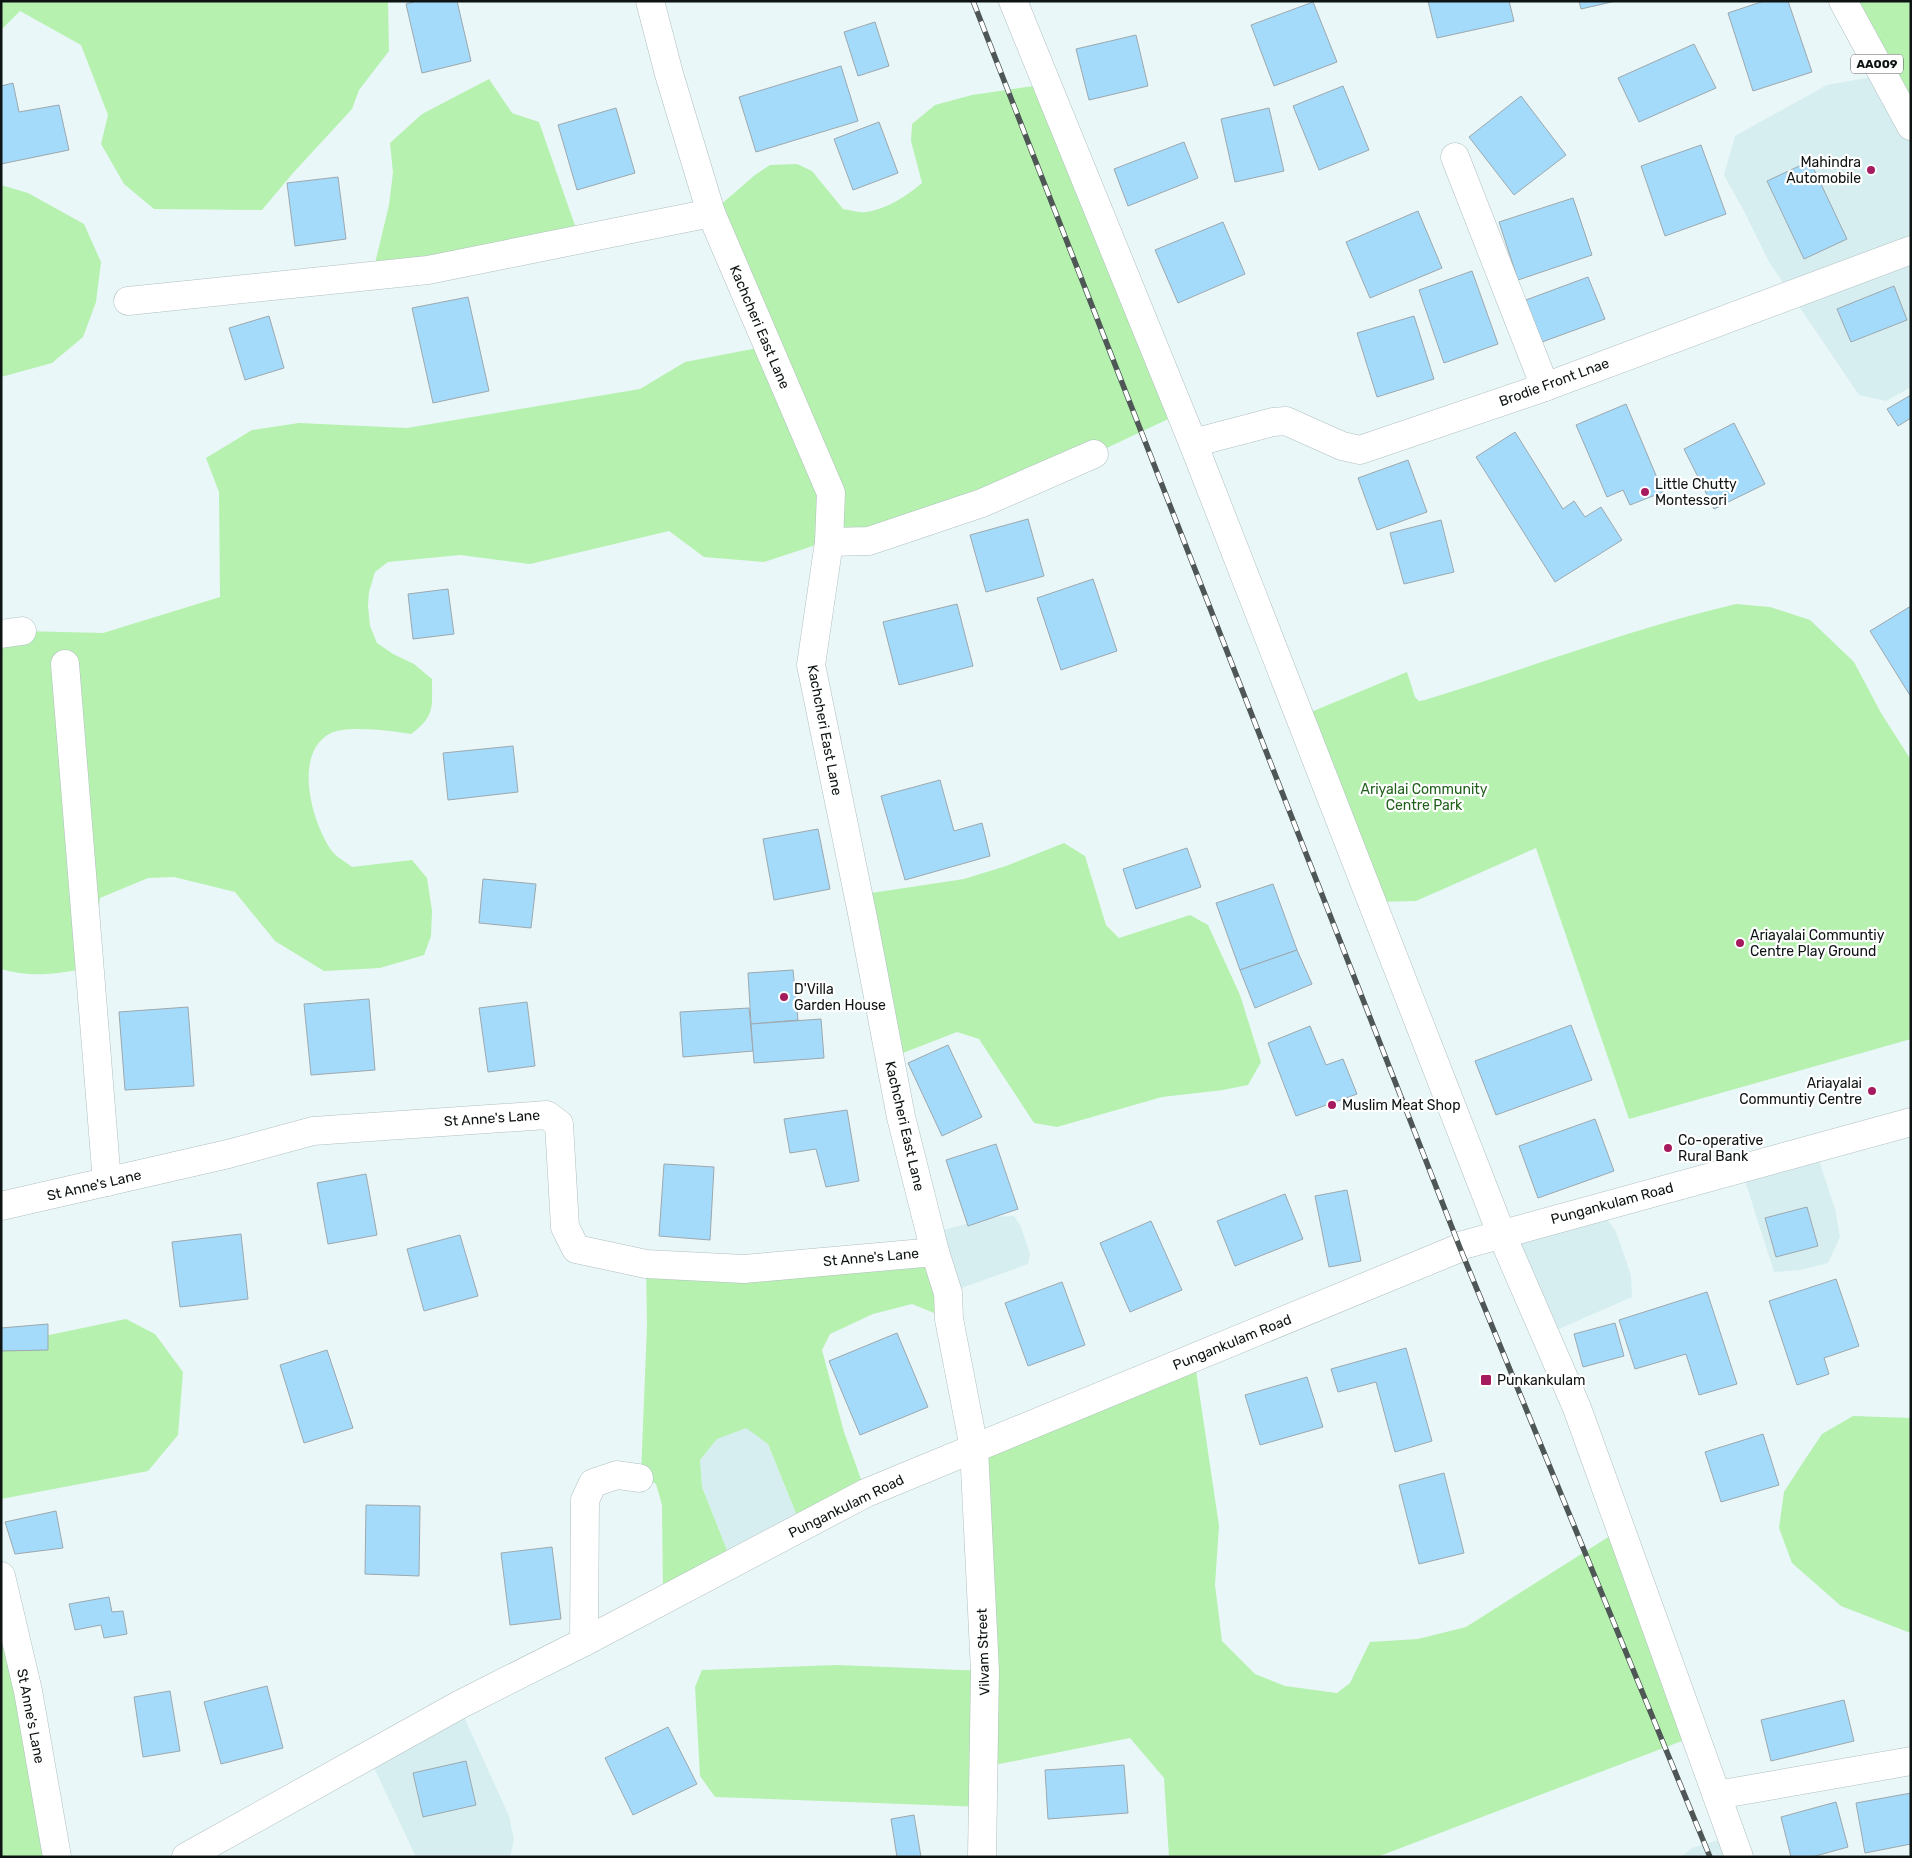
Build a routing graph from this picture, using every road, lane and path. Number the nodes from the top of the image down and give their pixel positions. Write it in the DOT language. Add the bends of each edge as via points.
graph roads {
  1 [pos="650,1"];
  2 [pos="1014,1"];
  3 [pos="1844,1"];
  4 [pos="1911,126"];
  5 [pos="1455,157"];
  6 [pos="711,213"];
  7 [pos="1911,250"];
  8 [pos="128,301"];
  9 [pos="1545,387"];
  10 [pos="1193,443"];
  11 [pos="1094,454"];
  12 [pos="829,542"];
  13 [pos="65,664"];
  14 [pos="1911,1122"];
  15 [pos="107,1182"];
  16 [pos="1,1206"];
  17 [pos="1502,1234"];
  18 [pos="935,1252"];
  19 [pos="974,1448"];
  20 [pos="639,1478"];
  21 [pos="1,1576"];
  22 [pos="584,1642"];
  23 [pos="1911,1761"];
  24 [pos="1717,1795"];
  25 [pos="58,1857"];
  26 [pos="186,1857"];
  27 [pos="982,1857"];
  28 [pos="1739,1857"];
  1 -- 6 [label="main road, Kachcheri East Lane"];
  2 -- 10 [label="main road"];
  3 -- 4 [label="main road, AA009"];
  5 -- 9 [label="main road"];
  6 -- 8 [label="main road" via="428,270"];
  6 -- 12 [label="main road, Kachcheri East Lane" via="831,493"];
  7 -- 9 [label="main road, Brodie Front Lnae"];
  9 -- 10 [label="main road, Brodie Front Lnae" via="1360,450 1342,446 1286,421"];
  10 -- 17 [label="main road"];
  11 -- 12 [label="main road" via="982,503 869,541"];
  12 -- 18 [label="main road, Kachcheri East Lane" via="811,665 901,1117"];
  13 -- 15 [label="main road"];
  14 -- 17 [label="main road, Pungankulam Road"];
  15 -- 16 [label="main road, St Anne's Lane"];
  15 -- 18 [label="main road, St Anne's Lane" via="313,1131 547,1115 559,1124 565,1227 576,1249 646,1264 744,1268"];
  17 -- 19 [label="main road, Pungankulam Road" via="1463,1245"];
  17 -- 24 [label="main road" via="1577,1408"];
  18 -- 19 [label="main road, Kachcheri East Lane" via="948,1293 949,1319"];
  19 -- 22 [label="main road, Pungankulam Road" via="866,1493"];
  19 -- 27 [label="main road, Vilvam Street" via="985,1671"];
  20 -- 22 [label="main road" via="617,1475 593,1483 585,1500"];
  21 -- 25 [label="main road, St Anne's Lane" via="28,1691"];
  22 -- 26 [label="main road, Pungankulam Road" via="460,1705"];
  23 -- 24 [label="main road"];
  24 -- 28 [label="main road"];
}
